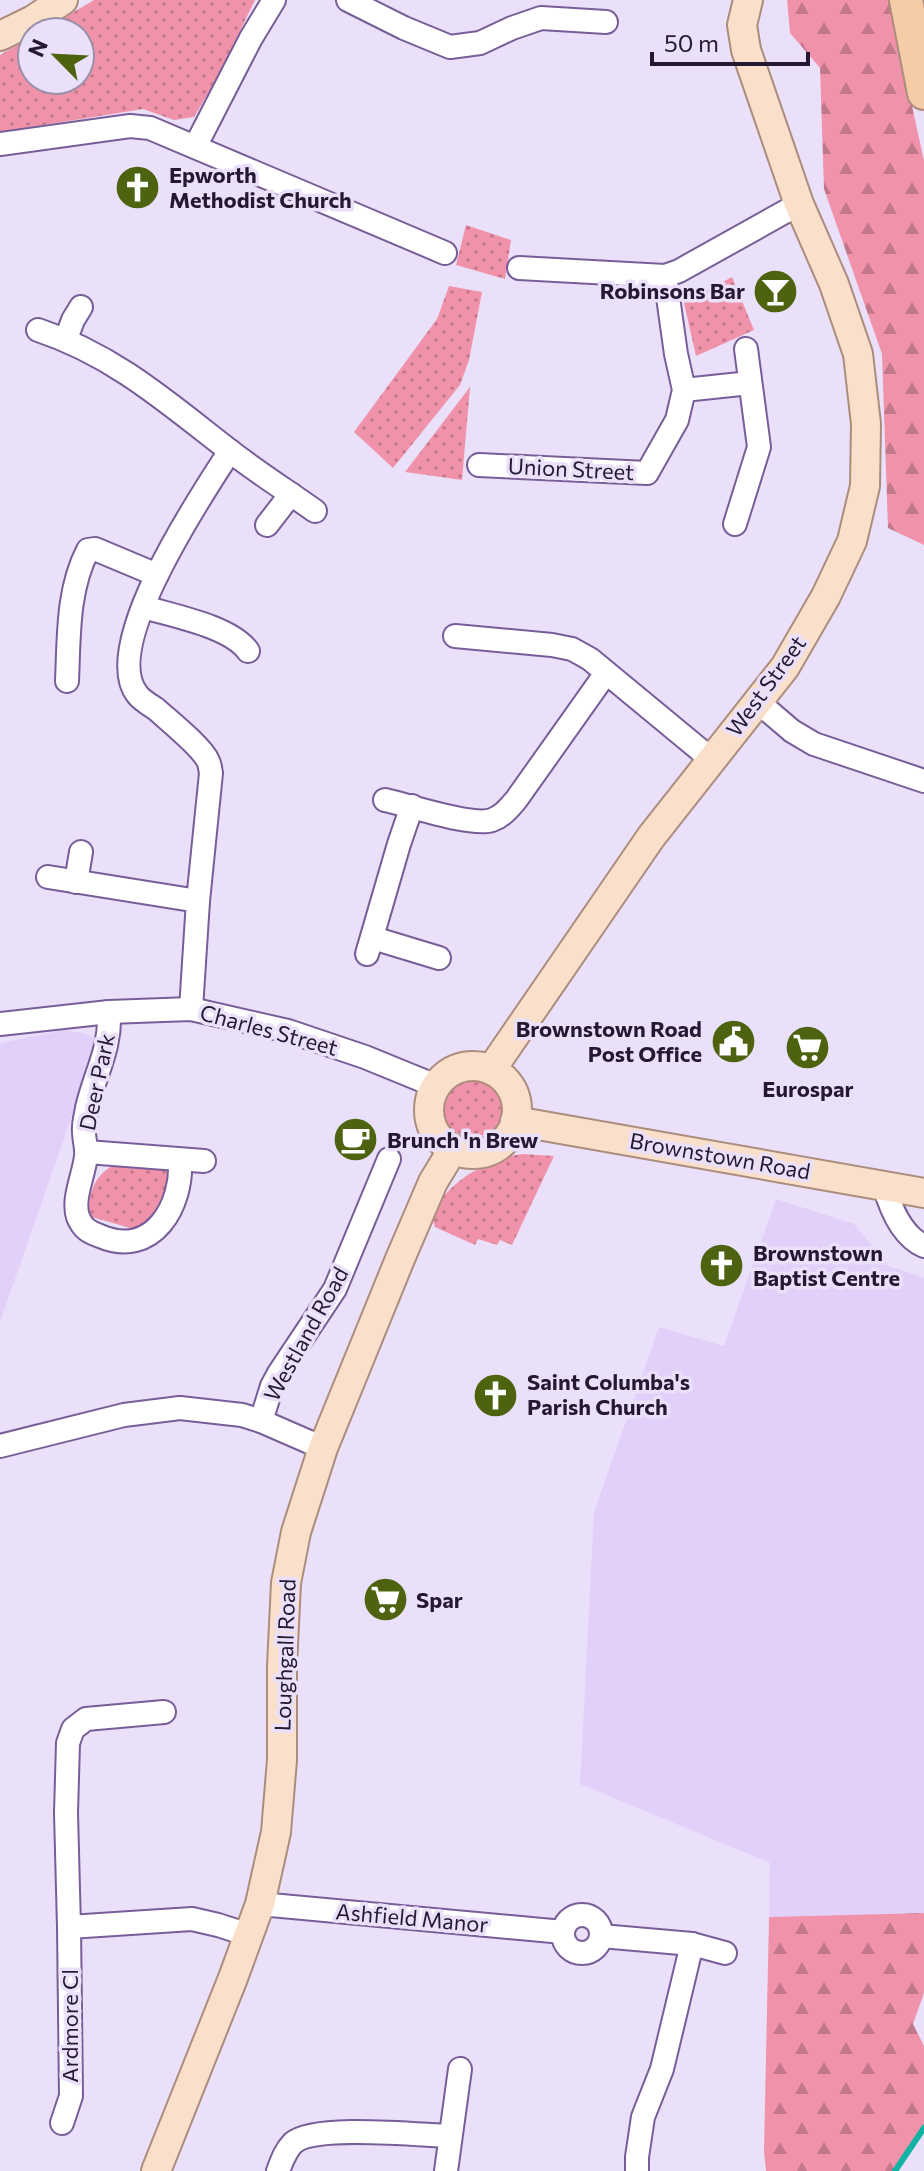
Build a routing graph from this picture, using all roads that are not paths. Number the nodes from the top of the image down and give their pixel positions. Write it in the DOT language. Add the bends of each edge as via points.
graph roads {
  1 [pos="63,0"];
  2 [pos="274,0"];
  3 [pos="348,0"];
  4 [pos="748,0"];
  5 [pos="906,0"];
  6 [pos="606,22"];
  7 [pos="0,36"];
  8 [pos="924,93"];
  9 [pos="0,144"];
  10 [pos="195,147"];
  11 [pos="799,204"];
  12 [pos="445,253"];
  13 [pos="519,268"];
  14 [pos="665,276"];
  15 [pos="81,307"];
  16 [pos="38,330"];
  17 [pos="66,339"];
  18 [pos="746,349"];
  19 [pos="750,383"];
  20 [pos="684,390"];
  21 [pos="230,451"];
  22 [pos="479,465"];
  23 [pos="291,494"];
  24 [pos="315,511"];
  25 [pos="735,524"];
  26 [pos="267,525"];
  27 [pos="157,575"];
  28 [pos="144,607"];
  29 [pos="455,636"];
  30 [pos="248,651"];
  31 [pos="606,673"];
  32 [pos="67,681"];
  33 [pos="758,702"];
  34 [pos="711,759"];
  35 [pos="924,781"];
  36 [pos="385,800"];
  37 [pos="412,806"];
  38 [pos="81,852"];
  39 [pos="48,877"];
  40 [pos="76,882"];
  41 [pos="198,901"];
  42 [pos="439,958"];
  43 [pos="191,1009"];
  44 [pos="109,1012"];
  45 [pos="0,1024"];
  46 [pos="491,1070"];
  47 [pos="436,1086"];
  48 [pos="515,1121"];
  49 [pos="453,1149"];
  50 [pos="87,1152"];
  51 [pos="389,1159"];
  52 [pos="180,1160"];
  53 [pos="204,1161"];
  54 [pos="884,1185"];
  55 [pos="924,1193"];
  56 [pos="924,1246"];
  57 [pos="261,1421"];
  58 [pos="0,1446"];
  59 [pos="323,1448"];
  60 [pos="164,1712"];
  61 [pos="260,1904"];
  62 [pos="69,1927"];
  63 [pos="249,1935"];
  64 [pos="692,1944"];
  65 [pos="725,1953"];
  66 [pos="460,2069"];
  67 [pos="62,2123"];
  68 [pos="450,2136"];
  69 [pos="156,2171"];
  70 [pos="278,2171"];
  71 [pos="446,2171"];
  72 [pos="637,2171"];
  73 [pos="644,2171"];
  1 -- 7 [label="main road"];
  2 -- 10 [label="street"];
  3 -- 6 [label="street" via="450,47 480,43 541,18"];
  4 -- 11 [label="main road, West Street" via="742,25 746,50"];
  5 -- 8 [label="highway"];
  9 -- 10 [label="street" via="130,126 150,128"];
  10 -- 12 [label="street"];
  11 -- 14 [label="street"];
  11 -- 33 [label="main road, West Street" via="858,354 866,424 865,486 852,541 826,596"];
  13 -- 14 [label="street"];
  14 -- 20 [label="street, Union Street"];
  15 -- 17 [label="street"];
  16 -- 17 [label="street"];
  17 -- 21 [label="street" via="130,374"];
  18 -- 19 [label="street"];
  19 -- 20 [label="street"];
  19 -- 25 [label="street" via="759,447"];
  20 -- 22 [label="street, Union Street" via="677,420 647,473"];
  21 -- 23 [label="street"];
  21 -- 27 [label="street"];
  23 -- 24 [label="street"];
  23 -- 26 [label="street"];
  27 -- 28 [label="street"];
  27 -- 32 [label="street" via="88,550 71,604"];
  28 -- 30 [label="street" via="233,637"];
  28 -- 41 [label="street" via="132,636 128,672 136,693 200,750 211,773"];
  29 -- 31 [label="street" via="572,649"];
  31 -- 34 [label="street"];
  31 -- 37 [label="street" via="504,813 490,821 473,821"];
  33 -- 34 [label="main road, West Street"];
  33 -- 35 [label="street" via="814,744"];
  34 -- 46 [label="main road, West Street"];
  36 -- 37 [label="street"];
  37 -- 42 [label="street" via="370,946"];
  38 -- 40 [label="street"];
  39 -- 40 [label="street"];
  40 -- 41 [label="street"];
  41 -- 43 [label="street"];
  43 -- 44 [label="street, Charles Street"];
  43 -- 47 [label="street, Charles Street" via="288,1031"];
  44 -- 45 [label="street, Charles Street"];
  44 -- 50 [label="street, Deer Park" via="107,1046 83,1131"];
  46 -- 47 [label="main road" via="466,1066"];
  46 -- 48 [label="main road" via="510,1085"];
  47 -- 49 [label="main road" via="429,1114 441,1140"];
  48 -- 49 [label="main road" via="502,1143 491,1150"];
  48 -- 54 [label="main road, Brownstown Road"];
  49 -- 59 [label="main road, Loughgall Road" via="433,1182"];
  50 -- 52 [label="street, Deer Park"];
  50 -- 52 [label="street, Deer Park" via="77,1214 85,1229 105,1239 130,1242 149,1236 163,1223 181,1176"];
  51 -- 57 [label="street, Westland Road" via="335,1289 279,1373"];
  52 -- 53 [label="street, Deer Park"];
  54 -- 55 [label="main road, Brownstown Road"];
  54 -- 56 [label="street" via="899,1221"];
  57 -- 58 [label="street, Westland Road" via="180,1408 124,1415"];
  57 -- 59 [label="street, Westland Road"];
  59 -- 61 [label="main road, Loughgall Road" via="286,1583 281,1774 276,1832"];
  60 -- 62 [label="street, Ardmore Cl" via="86,1719 73,1729 68,1743"];
  61 -- 63 [label="main road, Loughgall Road"];
  61 -- 64 [label="street, Ashfield Manor" via="563,1932 568,1920 581,1915 597,1924 601,1936"];
  62 -- 63 [label="street" via="192,1919"];
  62 -- 67 [label="street, Ardmore Cl" via="71,2096"];
  63 -- 69 [label="main road, Loughgall Road"];
  64 -- 65 [label="street, Ashfield Manor"];
  64 -- 72 [label="street" via="662,2069 643,2117"];
  66 -- 68 [label="street"];
  68 -- 70 [label="street" via="307,2135 284,2154"];
  68 -- 71 [label="street"];
  72 -- 73 [label="street"];
}
